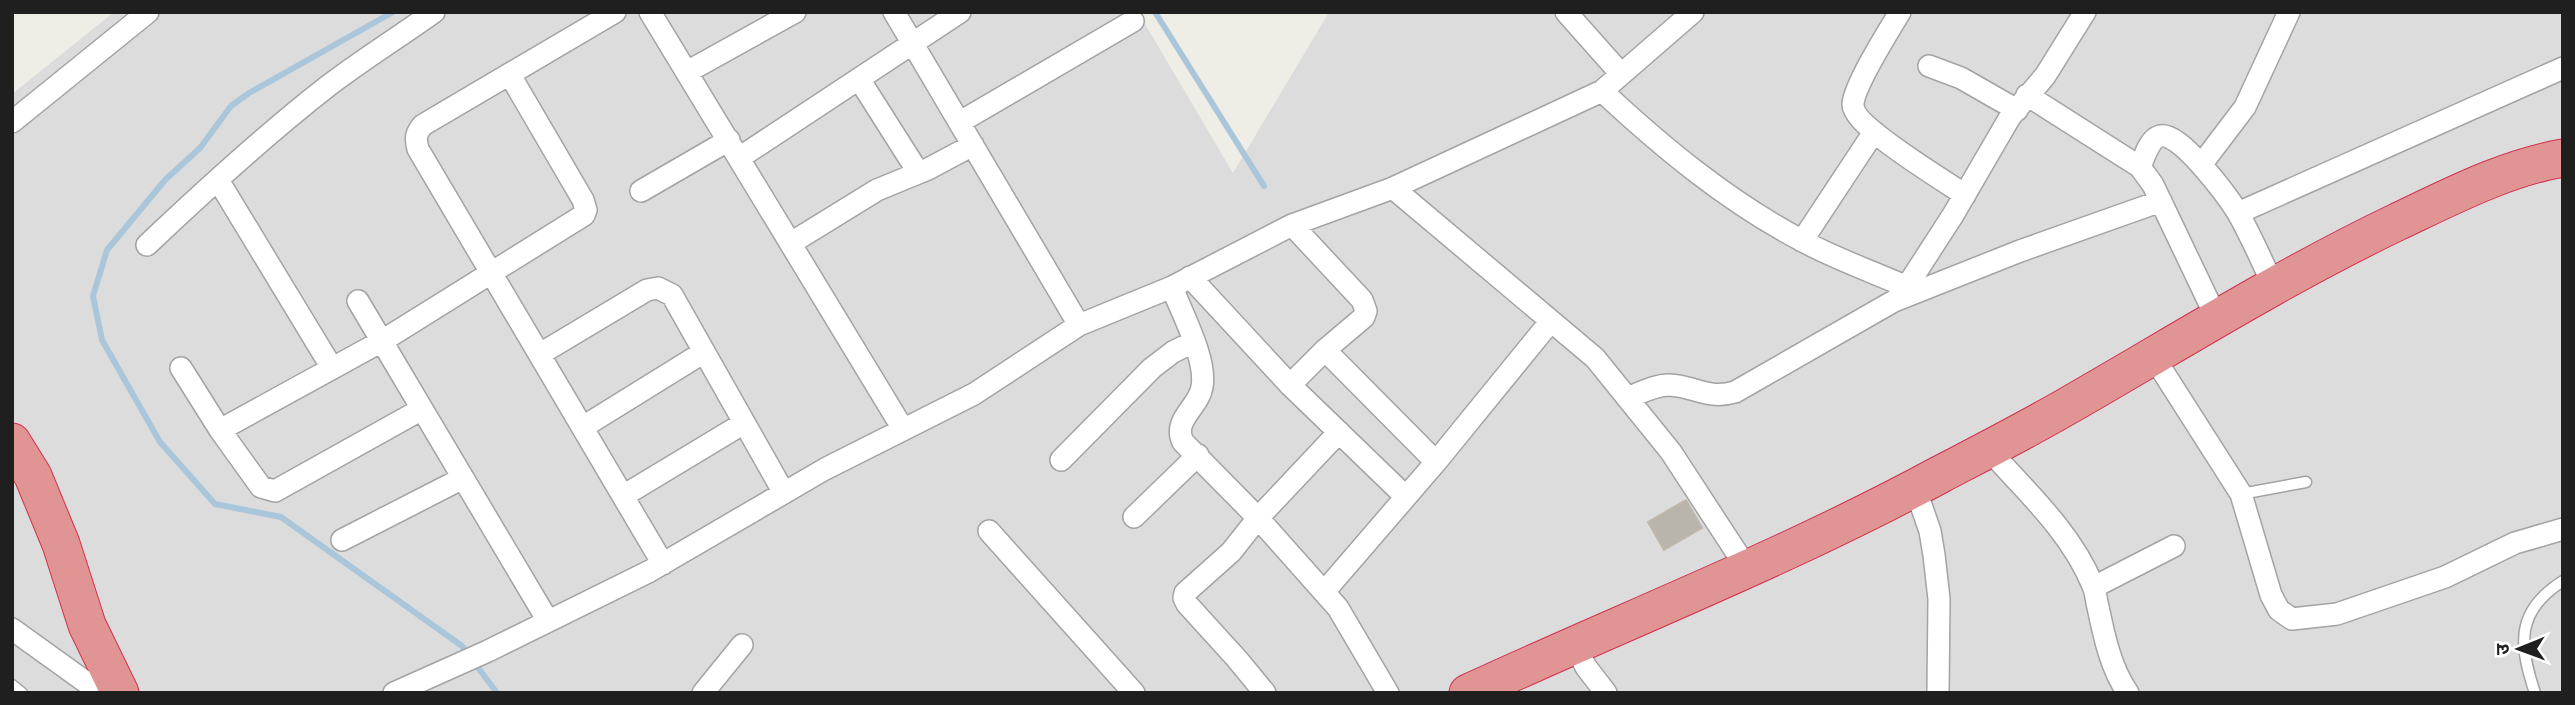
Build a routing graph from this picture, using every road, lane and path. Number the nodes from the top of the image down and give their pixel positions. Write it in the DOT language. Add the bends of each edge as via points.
graph roads {
  1 [pos="148,12"];
  2 [pos="434,12"];
  3 [pos="615,12"];
  4 [pos="649,12"];
  5 [pos="795,12"];
  6 [pos="894,12"];
  7 [pos="960,12"];
  8 [pos="1566,12"];
  9 [pos="1693,12"];
  10 [pos="1900,12"];
  11 [pos="2085,12"];
  12 [pos="2289,12"];
  13 [pos="580,21"];
  14 [pos="1132,21"];
  15 [pos="913,43"];
  16 [pos="1929,66"];
  17 [pos="2563,68"];
  18 [pos="687,72"];
  19 [pos="1621,74"];
  20 [pos="510,75"];
  21 [pos="859,79"];
  22 [pos="1602,91"];
  23 [pos="2022,102"];
  24 [pos="12,122"];
  25 [pos="960,122"];
  26 [pos="1874,132"];
  27 [pos="973,145"];
  28 [pos="734,149"];
  29 [pos="2563,159"];
  30 [pos="2201,165"];
  31 [pos="2140,167"];
  32 [pos="918,172"];
  33 [pos="218,180"];
  34 [pos="1393,188"];
  35 [pos="641,191"];
  36 [pos="1965,195"];
  37 [pos="2161,201"];
  38 [pos="2238,213"];
  39 [pos="1292,225"];
  40 [pos="1802,241"];
  41 [pos="791,243"];
  42 [pos="147,245"];
  43 [pos="492,272"];
  44 [pos="1181,282"];
  45 [pos="2273,285"];
  46 [pos="1903,293"];
  47 [pos="358,301"];
  48 [pos="2216,317"];
  49 [pos="1550,322"];
  50 [pos="1079,325"];
  51 [pos="382,341"];
  52 [pos="1193,342"];
  53 [pos="1325,350"];
  54 [pos="704,352"];
  55 [pos="540,354"];
  56 [pos="2153,356"];
  57 [pos="181,368"];
  58 [pos="332,368"];
  59 [pos="1290,385"];
  60 [pos="1627,398"];
  61 [pos="422,409"];
  62 [pos="744,423"];
  63 [pos="583,428"];
  64 [pos="903,429"];
  65 [pos="220,430"];
  66 [pos="1339,432"];
  67 [pos="12,442"];
  68 [pos="1988,449"];
  69 [pos="1198,455"];
  70 [pos="1061,460"];
  71 [pos="1436,462"];
  72 [pos="463,478"];
  73 [pos="2306,482"];
  74 [pos="1915,488"];
  75 [pos="784,493"];
  76 [pos="2241,494"];
  77 [pos="623,496"];
  78 [pos="1406,497"];
  79 [pos="1134,517"];
  80 [pos="1258,518"];
  81 [pos="2563,529"];
  82 [pos="989,531"];
  83 [pos="342,540"];
  84 [pos="2174,546"];
  85 [pos="663,564"];
  86 [pos="1748,570"];
  87 [pos="2563,581"];
  88 [pos="2094,587"];
  89 [pos="1324,592"];
  90 [pos="548,621"];
  91 [pos="12,629"];
  92 [pos="1574,644"];
  93 [pos="742,645"];
  94 [pos="12,685"];
  95 [pos="22,693"];
  96 [pos="101,693"];
  97 [pos="120,693"];
  98 [pos="394,693"];
  99 [pos="703,693"];
  100 [pos="1134,693"];
  101 [pos="1265,693"];
  102 [pos="1388,693"];
  103 [pos="1468,693"];
  104 [pos="1606,693"];
  105 [pos="1938,693"];
  106 [pos="2128,693"];
  107 [pos="2535,693"];
  1 -- 24 [label="street"];
  2 -- 33 [label="street" via="332,83"];
  3 -- 13 [label="street"];
  4 -- 18 [label="street"];
  5 -- 18 [label="street"];
  6 -- 15 [label="street"];
  7 -- 15 [label="street"];
  8 -- 19 [label="street"];
  9 -- 19 [label="street"];
  10 -- 26 [label="street" via="1853,101 1855,114"];
  11 -- 23 [label="street" via="2045,76"];
  12 -- 30 [label="street" via="2245,107"];
  13 -- 20 [label="street"];
  14 -- 25 [label="street"];
  15 -- 21 [label="street"];
  15 -- 25 [label="street"];
  16 -- 23 [label="street"];
  17 -- 38 [label="street"];
  18 -- 28 [label="street"];
  19 -- 22 [label="street"];
  20 -- 43 [label="street" via="586,210 580,219"];
  20 -- 43 [label="street" via="424,125 416,141"];
  21 -- 28 [label="street"];
  21 -- 32 [label="street"];
  22 -- 34 [label="street"];
  22 -- 40 [label="street" via="1726,193"];
  23 -- 31 [label="street"];
  23 -- 36 [label="street"];
  25 -- 27 [label="street"];
  26 -- 36 [label="street"];
  26 -- 40 [label="street"];
  27 -- 32 [label="street"];
  27 -- 50 [label="street"];
  28 -- 35 [label="street"];
  28 -- 41 [label="street"];
  29 -- 45 [label="highway" via="2491,180 2431,206"];
  30 -- 31 [label="street" via="2166,135 2153,140"];
  30 -- 38 [label="street"];
  31 -- 37 [label="street"];
  32 -- 41 [label="street" via="877,190"];
  33 -- 42 [label="street"];
  33 -- 58 [label="street"];
  34 -- 39 [label="street"];
  34 -- 49 [label="street"];
  36 -- 46 [label="street"];
  37 -- 46 [label="street"];
  37 -- 48 [label="street"];
  38 -- 45 [label="street"];
  39 -- 44 [label="street"];
  39 -- 53 [label="street" via="1365,305 1364,317"];
  40 -- 46 [label="street"];
  41 -- 64 [label="street"];
  43 -- 51 [label="street"];
  43 -- 55 [label="street"];
  44 -- 50 [label="street"];
  44 -- 52 [label="street"];
  44 -- 59 [label="street"];
  45 -- 48 [label="highway"];
  46 -- 60 [label="street" via="1735,392 1709,396 1669,385"];
  47 -- 51 [label="street"];
  48 -- 56 [label="highway"];
  49 -- 60 [label="street" via="1595,358"];
  49 -- 71 [label="street"];
  50 -- 64 [label="street" via="975,394"];
  51 -- 58 [label="street"];
  51 -- 61 [label="street"];
  52 -- 69 [label="street" via="1203,368 1202,391 1179,434"];
  52 -- 70 [label="street" via="1152,368"];
  53 -- 59 [label="street"];
  53 -- 71 [label="street"];
  54 -- 55 [label="street" via="672,295 658,288 647,290"];
  54 -- 62 [label="street"];
  54 -- 63 [label="street"];
  55 -- 63 [label="street"];
  56 -- 68 [label="highway"];
  56 -- 76 [label="street"];
  57 -- 65 [label="street"];
  58 -- 65 [label="street"];
  59 -- 66 [label="street"];
  60 -- 86 [label="street" via="1671,452"];
  61 -- 65 [label="street" via="275,491 261,487"];
  61 -- 72 [label="street"];
  62 -- 75 [label="street"];
  62 -- 77 [label="street"];
  63 -- 77 [label="street"];
  64 -- 75 [label="street"];
  66 -- 78 [label="street"];
  66 -- 80 [label="street"];
  67 -- 97 [label="highway" via="33,476 87,625"];
  68 -- 74 [label="highway"];
  68 -- 88 [label="street" via="2071,546"];
  69 -- 79 [label="street"];
  69 -- 80 [label="street"];
  71 -- 78 [label="street"];
  72 -- 83 [label="street"];
  72 -- 90 [label="street"];
  73 -- 76 [label="lane"];
  74 -- 86 [label="highway"];
  74 -- 105 [label="street" via="1930,531 1937,577"];
  75 -- 85 [label="street"];
  76 -- 81 [label="street" via="2272,595 2279,610 2292,619 2337,614 2445,577 2515,543"];
  77 -- 85 [label="street"];
  78 -- 89 [label="street"];
  80 -- 89 [label="street"];
  80 -- 101 [label="street" via="1231,552 1188,588 1184,598"];
  82 -- 100 [label="street"];
  84 -- 88 [label="street"];
  85 -- 90 [label="street"];
  86 -- 92 [label="highway"];
  87 -- 107 [label="lane" via="2548,590 2530,612 2522,637"];
  88 -- 106 [label="street" via="2112,662"];
  89 -- 102 [label="street"];
  90 -- 98 [label="street"];
  91 -- 96 [label="street"];
  92 -- 103 [label="highway"];
  92 -- 104 [label="street"];
  93 -- 99 [label="street"];
  94 -- 95 [label="lane"];
}
